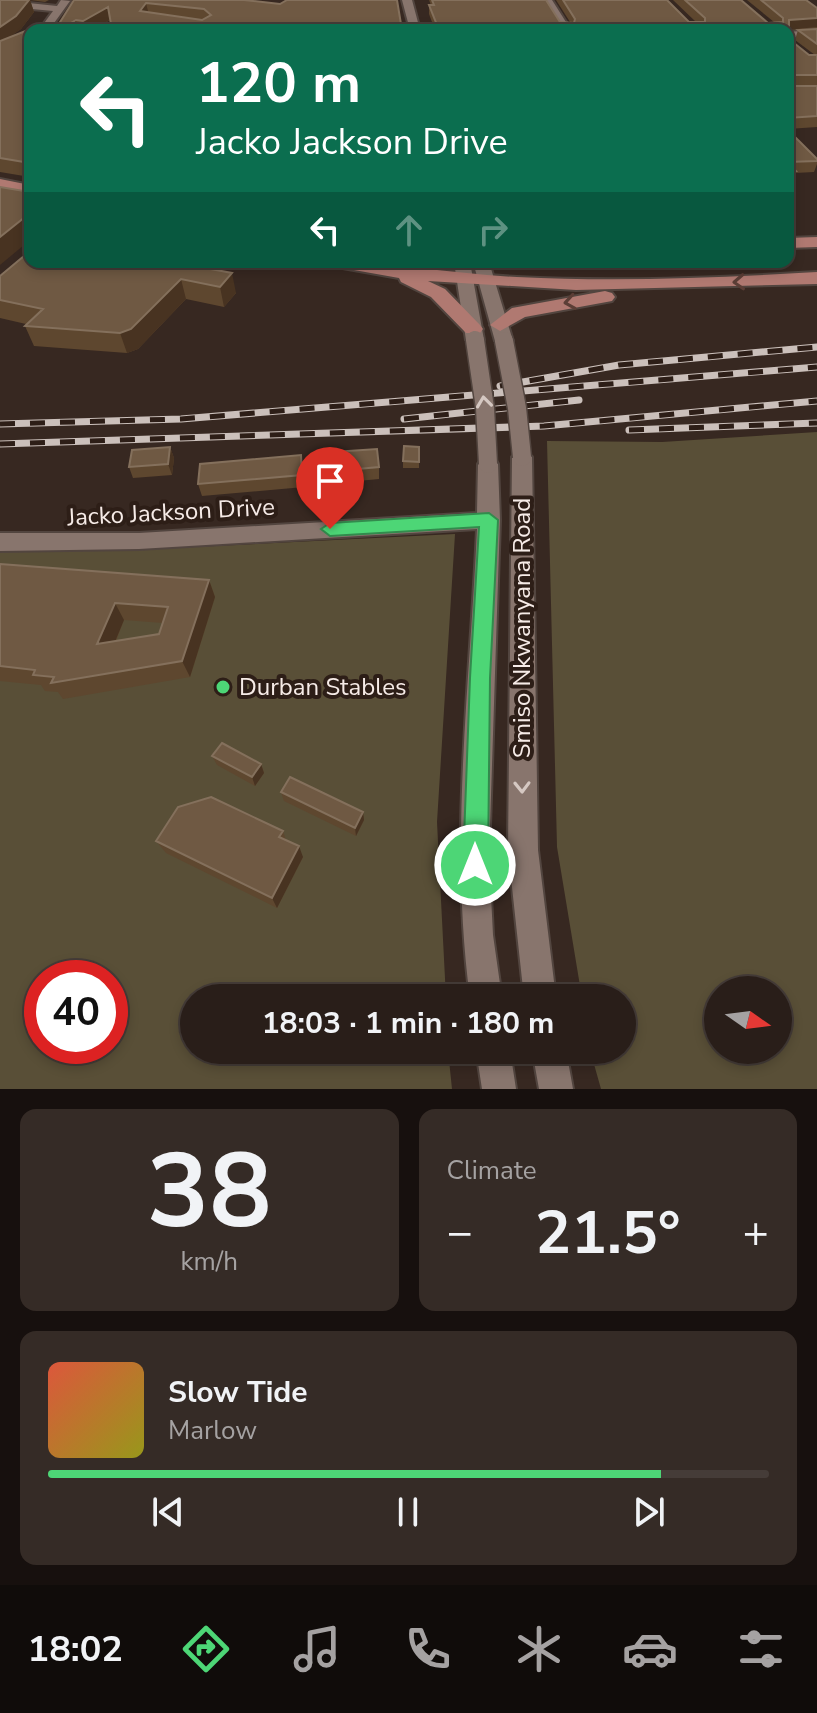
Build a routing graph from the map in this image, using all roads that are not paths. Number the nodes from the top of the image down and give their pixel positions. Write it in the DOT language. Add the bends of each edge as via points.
graph roads {
  1 [pos="407,0"];
  2 [pos="547,0"];
  3 [pos="0,3"];
  4 [pos="62,5"];
  5 [pos="48,24"];
  6 [pos="413,24"];
  7 [pos="562,24"];
  8 [pos="815,33"];
  9 [pos="794,35"];
  10 [pos="794,47"];
  11 [pos="799,52"];
  12 [pos="0,184"];
  13 [pos="24,189"];
  14 [pos="0,198"];
  15 [pos="24,202"];
  16 [pos="817,242"];
  17 [pos="794,243"];
  18 [pos="375,268"];
  19 [pos="388,270"];
  20 [pos="463,270"];
  21 [pos="484,271"];
  22 [pos="817,278"];
  23 [pos="642,285"];
  24 [pos="502,333"];
  25 [pos="474,335"];
  26 [pos="489,520"];
  27 [pos="0,542"];
  28 [pos="484,984"];
  29 [pos="538,984"];
  30 [pos="495,1064"];
  31 [pos="552,1064"];
  32 [pos="499,1089"];
  33 [pos="556,1089"];
  1 -- 6 [label="street"];
  2 -- 7 [label="street"];
  3 -- 4 [label="street"];
  4 -- 5 [label="street"];
  8 -- 9 [label="street"];
  10 -- 11 [label="street"];
  12 -- 13 [label="main road"];
  14 -- 15 [label="main road"];
  16 -- 17 [label="main road"];
  18 -- 19 [label="main road"];
  19 -- 20 [label="main road"];
  19 -- 25 [label="main road" via="438,293"];
  20 -- 21 [label="main road"];
  20 -- 25 [label="street, Smiso Nkwanyana Road"];
  21 -- 23 [label="main road"];
  21 -- 24 [label="street, Smiso Nkwanyana Road"];
  22 -- 23 [label="main road, one-way"];
  23 -- 24 [label="main road, one-way" via="616,295 519,312"];
  24 -- 29 [label="street, Smiso Nkwanyana Road, one-way, bridge" via="522,457 523,850"];
  26 -- 25 [label="street, Smiso Nkwanyana Road, one-way, bridge" via="485,408"];
  26 -- 27 [label="street, Jacko Jackson Drive" via="139,541"];
  26 -- 28 [label="street, Smiso Nkwanyana Road" via="475,817 476,913"];
  30 -- 32 [label="street"];
  31 -- 33 [label="street"];
}
